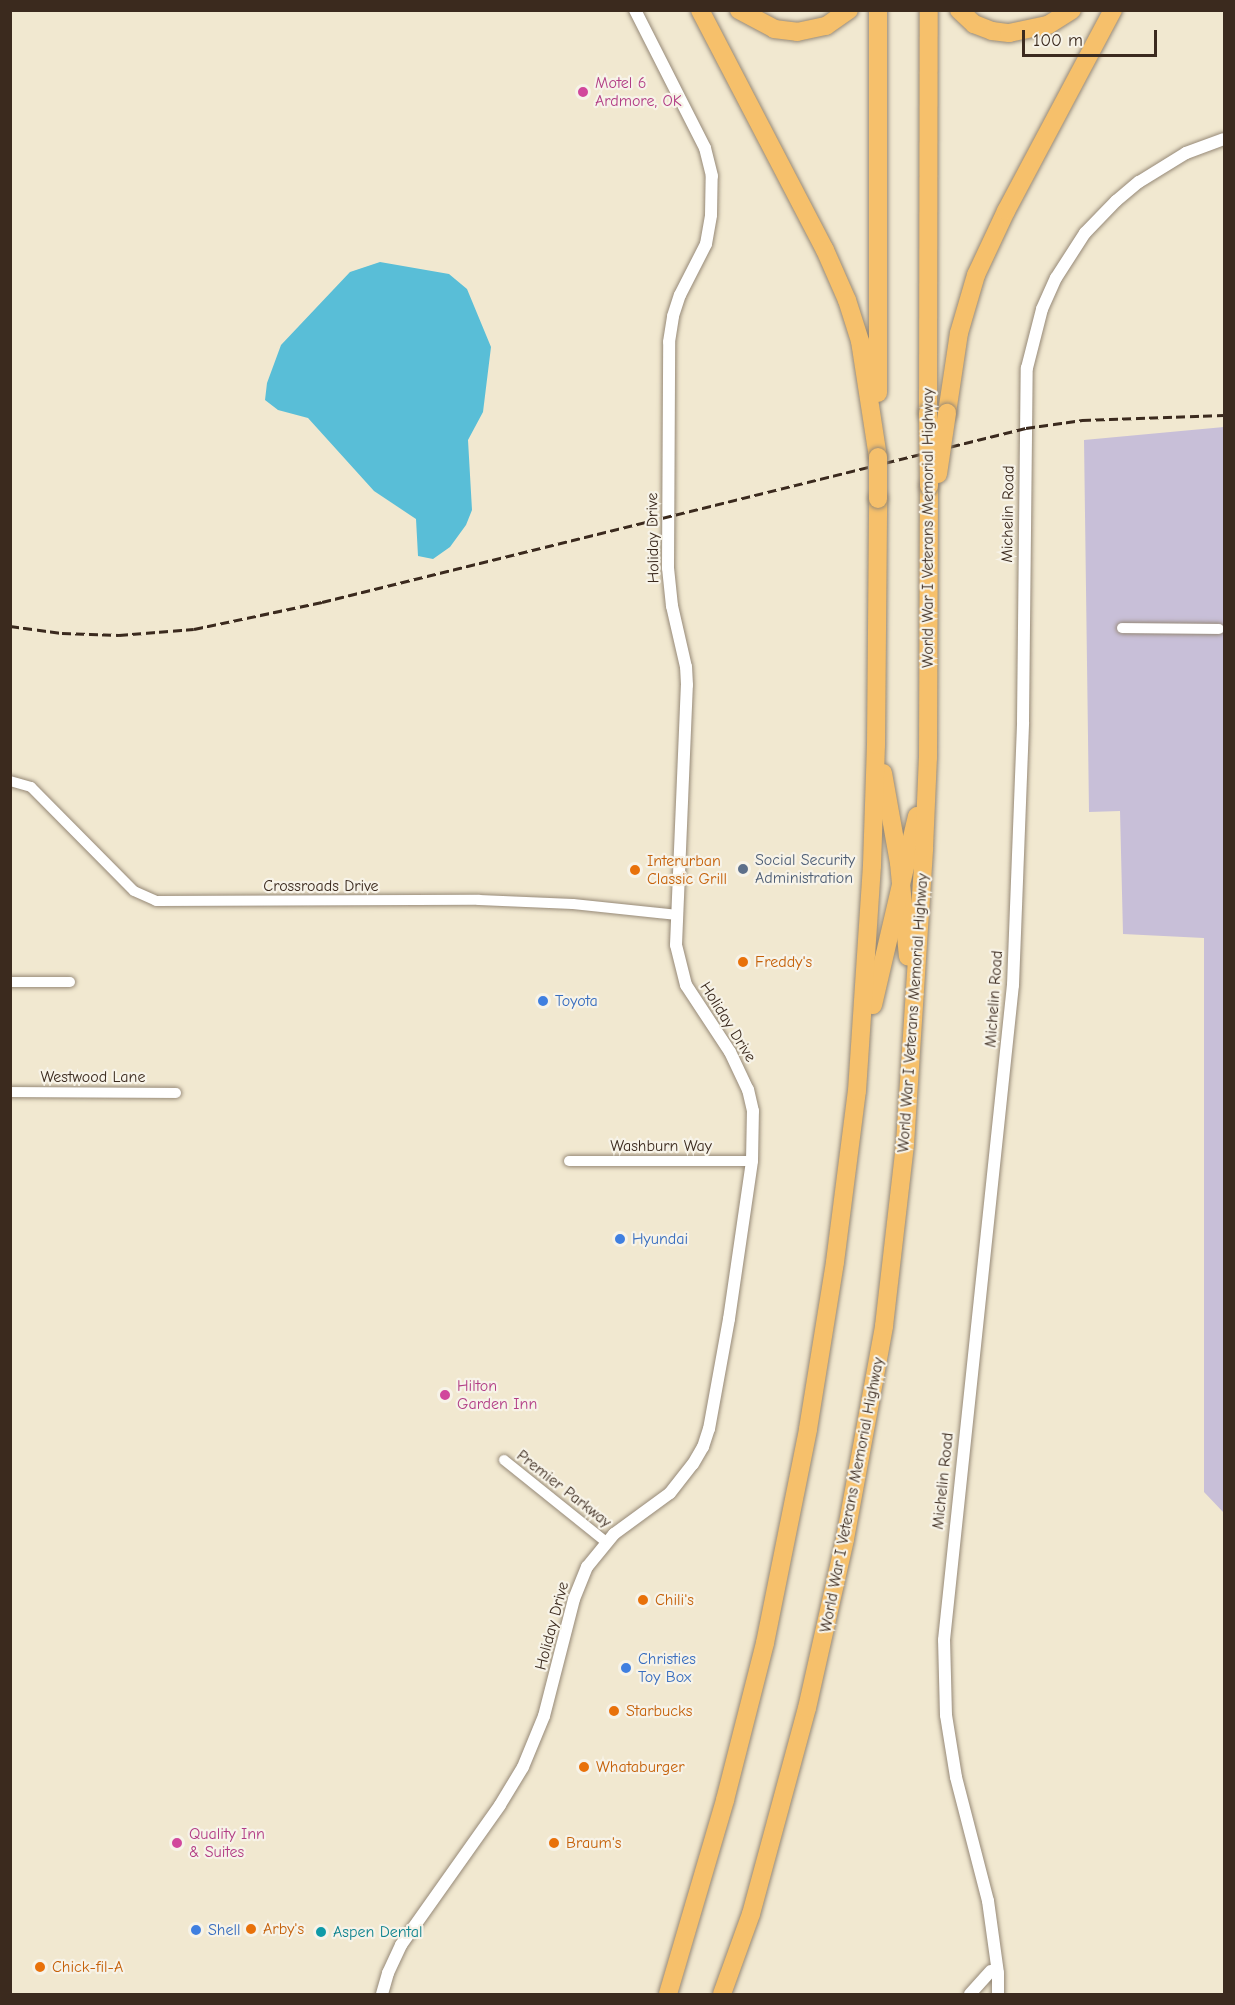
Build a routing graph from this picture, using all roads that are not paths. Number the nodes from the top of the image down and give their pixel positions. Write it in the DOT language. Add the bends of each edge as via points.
graph roads {
  1 [pos="635,10"];
  2 [pos="700,10"];
  3 [pos="739,10"];
  4 [pos="849,10"];
  5 [pos="878,10"];
  6 [pos="929,10"];
  7 [pos="959,10"];
  8 [pos="1072,10"];
  9 [pos="1113,10"];
  10 [pos="1224,140"];
  11 [pos="938,413"];
  12 [pos="875,428"];
  13 [pos="1122,628"];
  14 [pos="1219,628"];
  15 [pos="876,745"];
  16 [pos="928,758"];
  17 [pos="10,781"];
  18 [pos="901,884"];
  19 [pos="677,915"];
  20 [pos="10,982"];
  21 [pos="70,982"];
  22 [pos="909,1070"];
  23 [pos="857,1091"];
  24 [pos="10,1092"];
  25 [pos="176,1093"];
  26 [pos="569,1161"];
  27 [pos="752,1161"];
  28 [pos="504,1460"];
  29 [pos="606,1542"];
  30 [pos="993,1942"];
  31 [pos="991,1971"];
  32 [pos="388,1973"];
  33 [pos="382,1995"];
  34 [pos="390,1995"];
  35 [pos="668,1995"];
  36 [pos="722,1995"];
  37 [pos="970,1995"];
  38 [pos="990,1995"];
  39 [pos="998,1995"];
  1 -- 19 [label="street, Holiday Drive" via="705,148 712,176 706,244 680,295 669,342 668,568 687,685"];
  2 -- 12 [label="highway" via="839,280 860,341"];
  3 -- 4 [label="highway" via="774,29 797,32 826,26"];
  5 -- 12 [label="highway"];
  6 -- 11 [label="highway, World War I Veterans Memorial Highway"];
  7 -- 8 [label="highway" via="974,24 1010,33 1048,25"];
  9 -- 11 [label="highway" via="1000,222 976,275"];
  10 -- 30 [label="street, Michelin Road" via="1186,153 1139,182 1085,233 1056,278 1042,309 1027,368 1023,722 1014,985 944,1640 951,1750 983,1873"];
  11 -- 16 [label="highway, World War I Veterans Memorial Highway, bridge" via="929,513"];
  12 -- 15 [label="highway, bridge"];
  13 -- 14 [label="street"];
  15 -- 18 [label="highway"];
  15 -- 23 [label="highway"];
  16 -- 18 [label="highway"];
  16 -- 22 [label="highway, World War I Veterans Memorial Highway"];
  17 -- 19 [label="street, Crossroads Drive" via="31,787 134,891 156,901 479,900 573,904"];
  18 -- 22 [label="highway" via="909,983"];
  18 -- 23 [label="highway" via="876,987"];
  19 -- 27 [label="street, Holiday Drive" via="676,945 686,985 730,1052 748,1090 753,1111"];
  20 -- 21 [label="street"];
  22 -- 36 [label="highway, World War I Veterans Memorial Highway" via="905,1144 884,1326 845,1539 780,1812 751,1914"];
  23 -- 35 [label="highway" via="825,1330 780,1573 725,1800"];
  24 -- 25 [label="street, Westwood Lane"];
  26 -- 27 [label="street, Washburn Way"];
  27 -- 29 [label="street, Holiday Drive" via="722,1362 703,1447 670,1493"];
  28 -- 29 [label="street, Premier Parkway"];
  29 -- 32 [label="street, Holiday Drive" via="581,1580 546,1711 523,1767 401,1944"];
  30 -- 31 [label="street, Michelin Road"];
  30 -- 39 [label="street, Michelin Road"];
  31 -- 37 [label="street"];
  31 -- 38 [label="street, Michelin Road"];
  32 -- 33 [label="street, Holiday Drive"];
  32 -- 34 [label="street, Holiday Drive"];
}
